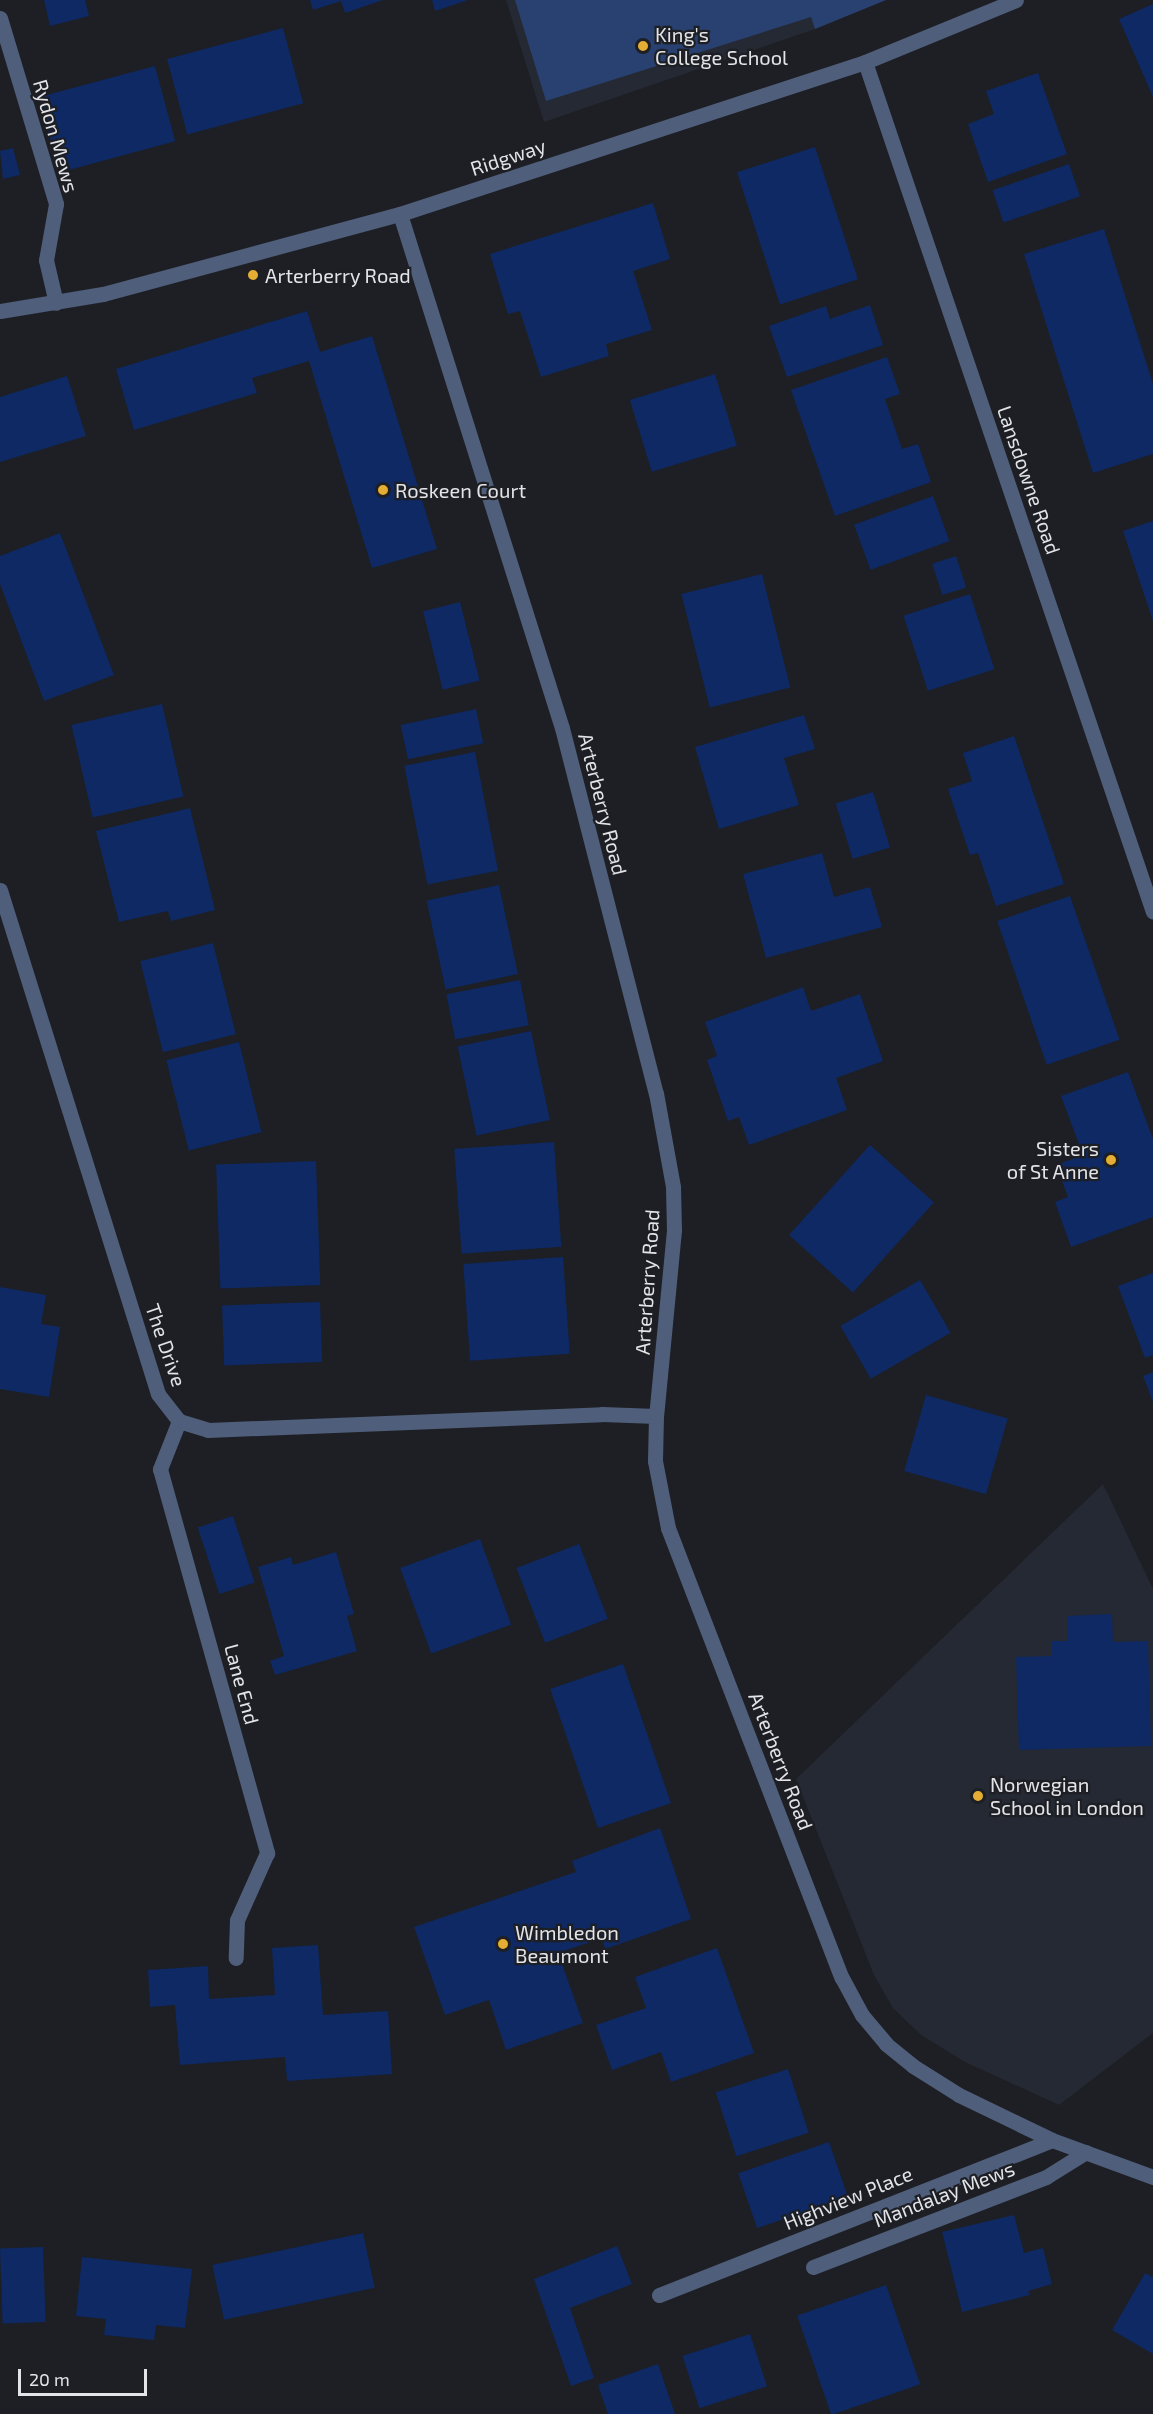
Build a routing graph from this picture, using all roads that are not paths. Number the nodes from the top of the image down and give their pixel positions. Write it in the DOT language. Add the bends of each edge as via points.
graph roads {
  1 [pos="1016,0"];
  2 [pos="0,18"];
  3 [pos="865,62"];
  4 [pos="399,214"];
  5 [pos="56,303"];
  6 [pos="0,311"];
  7 [pos="0,890"];
  8 [pos="1153,912"];
  9 [pos="656,1416"];
  10 [pos="179,1421"];
  11 [pos="236,1958"];
  12 [pos="1052,2140"];
  13 [pos="1086,2152"];
  14 [pos="1153,2177"];
  15 [pos="813,2267"];
  16 [pos="659,2295"];
  1 -- 3 [label="street, Ridgway"];
  2 -- 5 [label="street, Rydon Mews" via="56,204 46,260"];
  3 -- 4 [label="street, Ridgway"];
  3 -- 8 [label="street, Lansdowne Road"];
  4 -- 5 [label="street, Ridgway" via="103,294"];
  4 -- 9 [label="street, Arterberry Road" via="562,728 656,1093 673,1187 674,1230"];
  5 -- 6 [label="street, Ridgway"];
  7 -- 10 [label="street, The Drive" via="159,1394"];
  9 -- 10 [label="street" via="602,1414 208,1430"];
  9 -- 12 [label="street, Arterberry Road" via="655,1461 668,1528 842,1977 862,2015 886,2044 913,2066 959,2095"];
  10 -- 11 [label="street, Lane End" via="160,1469 267,1853 237,1920"];
  12 -- 13 [label="street, Arterberry Road"];
  12 -- 16 [label="street, Highview Place"];
  13 -- 14 [label="street, Arterberry Road"];
  13 -- 15 [label="street, Mandalay Mews" via="1046,2177"];
}
